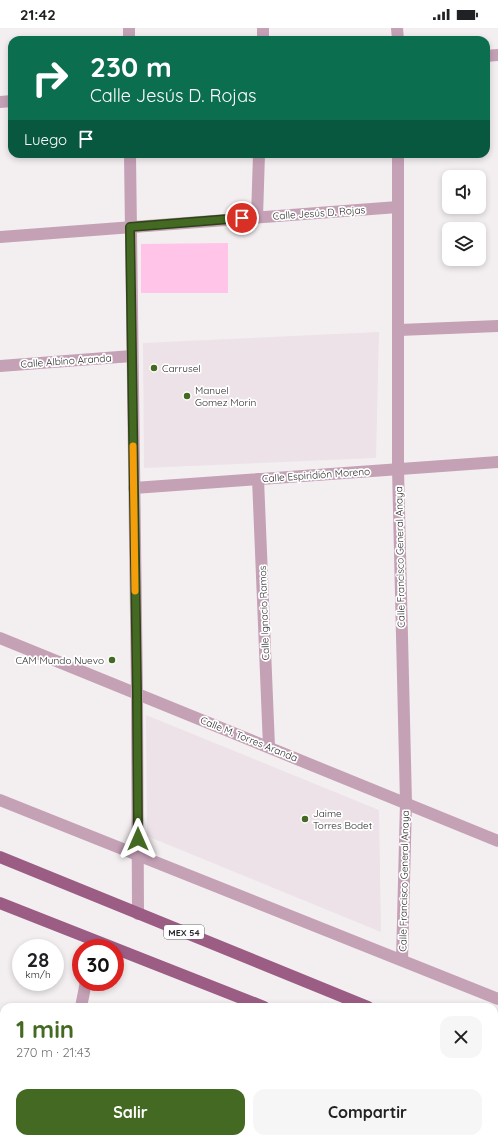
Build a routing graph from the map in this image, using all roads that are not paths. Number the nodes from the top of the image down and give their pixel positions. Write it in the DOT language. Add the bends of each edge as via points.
graph roads {
  1 [pos="130,158"];
  2 [pos="259,158"];
  3 [pos="398,158"];
  4 [pos="398,207"];
  5 [pos="257,217"];
  6 [pos="130,227"];
  7 [pos="0,237"];
  8 [pos="498,326"];
  9 [pos="399,330"];
  10 [pos="132,356"];
  11 [pos="0,366"];
  12 [pos="498,462"];
  13 [pos="398,469"];
  14 [pos="258,479"];
  15 [pos="134,488"];
  16 [pos="0,638"];
  17 [pos="137,694"];
  18 [pos="269,748"];
  19 [pos="0,800"];
  20 [pos="406,803"];
  21 [pos="498,841"];
  22 [pos="138,854"];
  23 [pos="0,857"];
  24 [pos="0,903"];
  25 [pos="138,914"];
  26 [pos="84,939"];
  27 [pos="124,955"];
  28 [pos="402,960"];
  29 [pos="84,991"];
  30 [pos="498,999"];
  31 [pos="82,1003"];
  32 [pos="253,1003"];
  33 [pos="358,1003"];
  1 -- 6 [label="street"];
  2 -- 5 [label="street"];
  3 -- 4 [label="street, Calle Francisco General Anaya"];
  4 -- 5 [label="street, Calle Jesús D. Rojas"];
  4 -- 9 [label="street, Calle Francisco General Anaya"];
  5 -- 6 [label="street, Calle Jesús D. Rojas"];
  6 -- 7 [label="street, Calle Jesús D. Rojas"];
  6 -- 10 [label="street"];
  8 -- 9 [label="street"];
  9 -- 13 [label="street, Calle Francisco General Anaya"];
  10 -- 11 [label="street, Calle Albino Aranda"];
  10 -- 15 [label="street"];
  12 -- 13 [label="street, Calle Espiridión Moreno"];
  13 -- 14 [label="street, Calle Espiridión Moreno"];
  13 -- 20 [label="street, Calle Francisco General Anaya"];
  14 -- 15 [label="street, Calle Espiridión Moreno"];
  14 -- 18 [label="street, Calle Ignacio Ramos"];
  15 -- 17 [label="street"];
  16 -- 17 [label="street, Calle M. Torres Aranda"];
  17 -- 18 [label="street, Calle M. Torres Aranda"];
  17 -- 22 [label="street"];
  18 -- 20 [label="street, Calle M. Torres Aranda"];
  19 -- 22 [label="street"];
  20 -- 21 [label="street, Calle M. Torres Aranda"];
  20 -- 28 [label="street, Calle Francisco General Anaya"];
  22 -- 25 [label="street"];
  22 -- 28 [label="street"];
  23 -- 25 [label="main road, MEX 54"];
  24 -- 26 [label="main road"];
  25 -- 33 [label="main road, MEX 54"];
  27 -- 32 [label="main road"];
  28 -- 30 [label="street"];
  29 -- 31 [label="street"];
}
